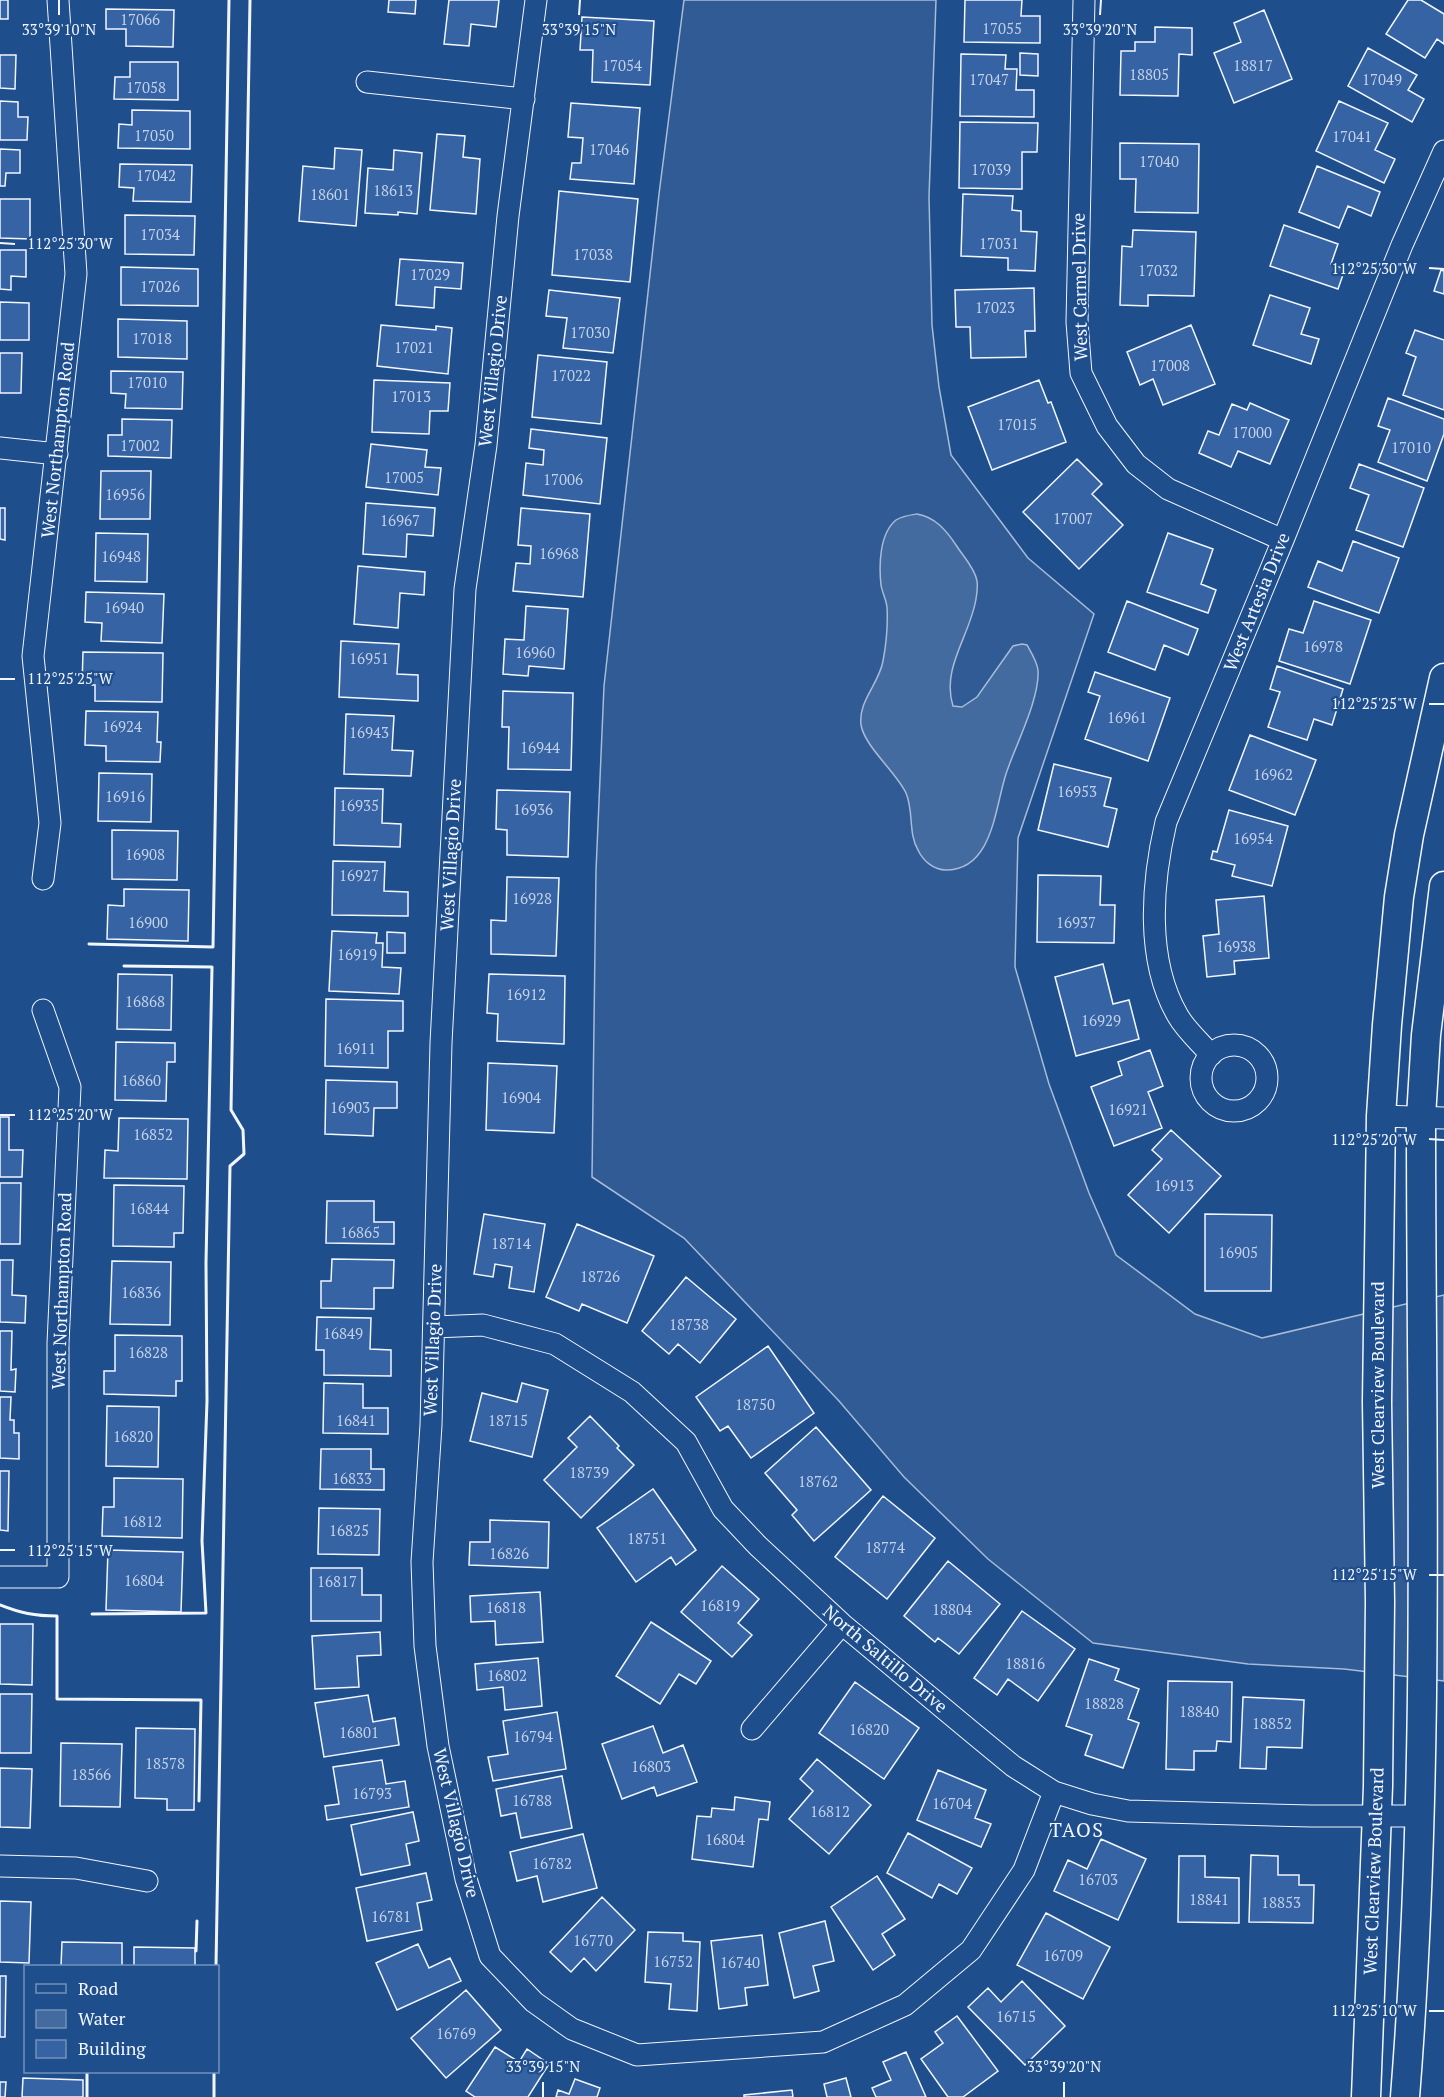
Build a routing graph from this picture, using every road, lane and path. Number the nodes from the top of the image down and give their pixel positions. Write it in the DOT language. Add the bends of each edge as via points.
graph roads {
  1 [pos="58,0"];
  2 [pos="536,0"];
  3 [pos="1084,0"];
  4 [pos="367,82"];
  5 [pos="524,99"];
  6 [pos="1444,151"];
  7 [pos="0,448"];
  8 [pos="57,454"];
  9 [pos="1283,540"];
  10 [pos="1444,678"];
  11 [pos="43,879"];
  12 [pos="1444,886"];
  13 [pos="43,1010"];
  14 [pos="1211,1054"];
  15 [pos="1381,1116"];
  16 [pos="1432,1117"];
  17 [pos="434,1327"];
  18 [pos="0,1577"];
  19 [pos="842,1624"];
  20 [pos="752,1729"];
  21 [pos="1054,1792"];
  22 [pos="1377,1815"];
  23 [pos="1421,1816"];
  24 [pos="0,1866"];
  25 [pos="147,1881"];
  26 [pos="1366,2097"];
  27 [pos="1405,2097"];
  1 -- 8 [label="street, West Northampton Road" via="76,274"];
  2 -- 5 [label="street, West Villagio Drive"];
  3 -- 9 [label="street, West Carmel Drive" via="1077,322 1081,373 1107,426 1136,464 1168,489"];
  4 -- 5 [label="street"];
  5 -- 17 [label="street, West Villagio Drive" via="508,216 486,445 465,589 441,1043"];
  6 -- 9 [label="street, West Artesia Drive"];
  7 -- 8 [label="street"];
  8 -- 11 [label="street, West Northampton Road" via="33,656 50,823"];
  9 -- 14 [label="street, West Artesia Drive" via="1166,822 1157,860 1154,902 1160,971 1178,1017"];
  10 -- 15 [label="street, West Clearview Boulevard" via="1399,897"];
  12 -- 16 [label="street" via="1426,1035"];
  13 -- 18 [label="street, West Northampton Road" via="70,1087 58,1343 58,1577"];
  15 -- 16 [label="street"];
  15 -- 22 [label="street, West Clearview Boulevard"];
  16 -- 23 [label="street"];
  17 -- 19 [label="street, North Saltillo Drive" via="483,1325 555,1344 632,1392 686,1442 723,1509"];
  17 -- 21 [label="street, West Villagio Drive" via="422,1562 425,1646 438,1746 466,1879 490,1956 534,2002 572,2029 637,2055 822,2042 905,2005 971,1950 1024,1870"];
  19 -- 20 [label="street"];
  19 -- 21 [label="street, North Saltillo Drive" via="1013,1766"];
  21 -- 22 [label="street, North Saltillo Drive" via="1128,1811"];
  22 -- 23 [label="street, North Saltillo Drive"];
  22 -- 26 [label="street, West Clearview Boulevard"];
  23 -- 27 [label="street"];
  24 -- 25 [label="street" via="76,1868"];
}
